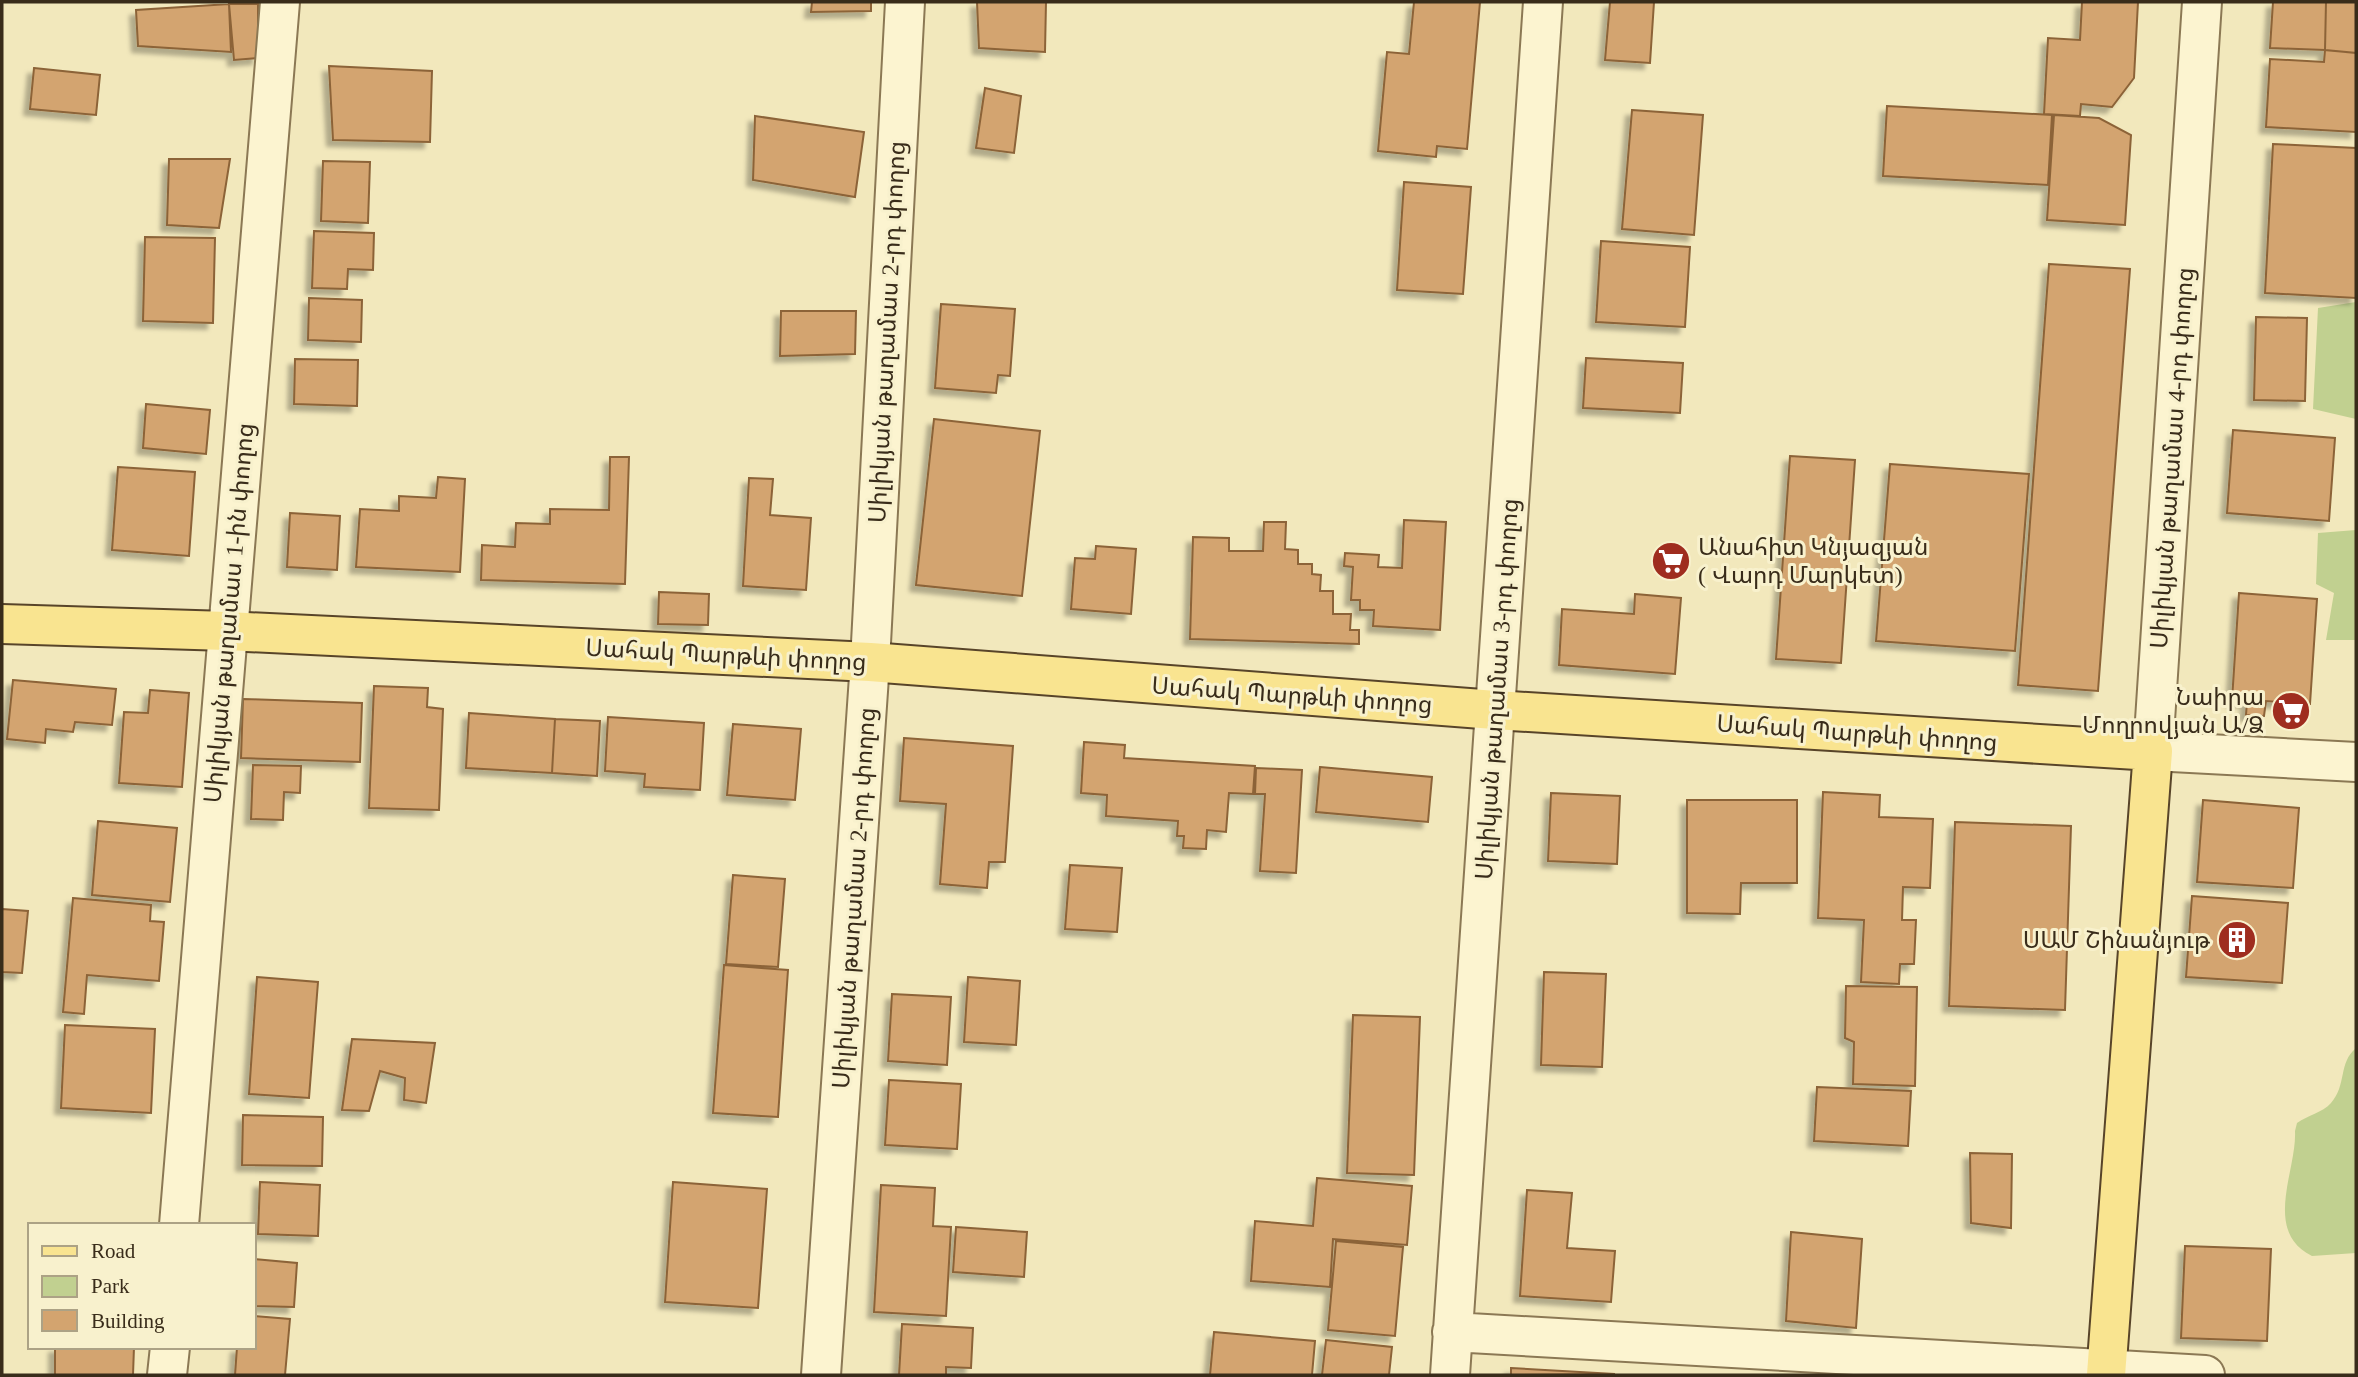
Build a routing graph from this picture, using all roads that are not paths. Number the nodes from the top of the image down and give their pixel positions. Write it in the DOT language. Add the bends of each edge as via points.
graph roads {
  1 [pos="280,2"];
  2 [pos="905,2"];
  3 [pos="1543,2"];
  4 [pos="2202,2"];
  5 [pos="2,624"];
  6 [pos="227,631"];
  7 [pos="870,662"];
  8 [pos="1496,710"];
  9 [pos="2153,751"];
  10 [pos="2356,762"];
  11 [pos="179,1223"];
  12 [pos="1452,1332"];
  13 [pos="170,1349"];
  14 [pos="2106,1371"];
  15 [pos="167,1375"];
  16 [pos="821,1375"];
  17 [pos="1450,1375"];
  18 [pos="2205,1375"];
  1 -- 6 [label="street, Սիլիկյան թաղամաս 1-ին փողոց"];
  2 -- 7 [label="street, Սիլիկյան թաղամաս 2-րդ փողոց"];
  3 -- 8 [label="street, Սիլիկյան թաղամաս 3-րդ փողոց"];
  4 -- 9 [label="street, Սիլիկյան թաղամաս 4-րդ փողոց"];
  5 -- 6 [label="main road, Սահակ Պարթևի փողոց"];
  6 -- 7 [label="main road, Սահակ Պարթևի փողոց"];
  6 -- 11 [label="street, Սիլիկյան թաղամաս 1-ին փողոց"];
  7 -- 8 [label="main road, Սահակ Պարթևի փողոց"];
  7 -- 16 [label="street, Սիլիկյան թաղամաս 2-րդ փողոց"];
  8 -- 9 [label="main road, Սահակ Պարթևի փողոց"];
  8 -- 12 [label="street, Սիլիկյան թաղամաս 3-րդ փողոց"];
  9 -- 10 [label="street, Սահակ Պարթևի փողոց"];
  9 -- 14 [label="main road, Սիլիկյան թաղամաս 4-րդ փողոց"];
  12 -- 14 [label="street"];
  12 -- 17 [label="street, Սիլիկյան թաղամաս 3-րդ փողոց"];
  13 -- 15 [label="street"];
  14 -- 18 [label="street"];
}
